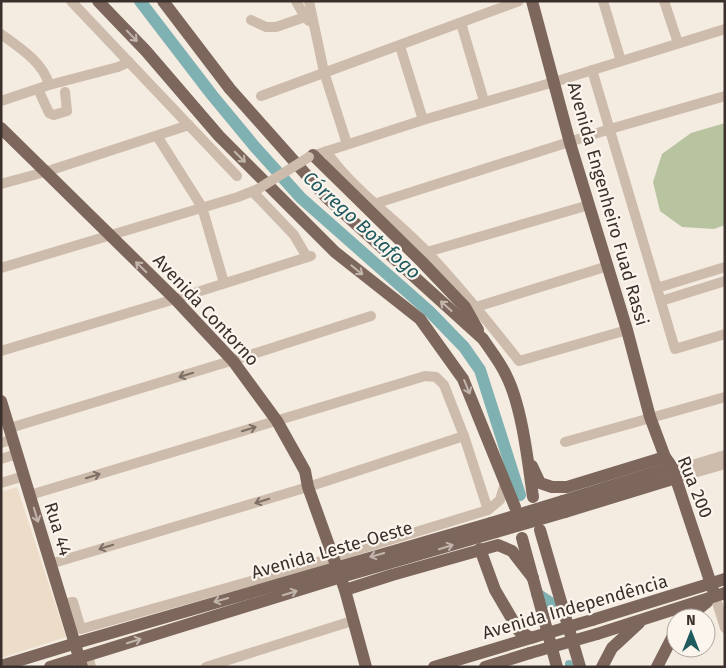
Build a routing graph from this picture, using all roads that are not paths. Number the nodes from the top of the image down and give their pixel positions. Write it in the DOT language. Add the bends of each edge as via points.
graph roads {
  1 [pos="71,1"];
  2 [pos="98,1"];
  3 [pos="163,1"];
  4 [pos="296,1"];
  5 [pos="309,1"];
  6 [pos="519,1"];
  7 [pos="532,1"];
  8 [pos="603,1"];
  9 [pos="664,1"];
  10 [pos="305,17"];
  11 [pos="251,20"];
  12 [pos="461,22"];
  13 [pos="315,26"];
  14 [pos="725,29"];
  15 [pos="1,34"];
  16 [pos="678,44"];
  17 [pos="400,46"];
  18 [pos="621,61"];
  19 [pos="129,62"];
  20 [pos="592,70"];
  21 [pos="324,72"];
  22 [pos="554,82"];
  23 [pos="49,85"];
  24 [pos="38,89"];
  25 [pos="65,92"];
  26 [pos="261,96"];
  27 [pos="725,96"];
  28 [pos="484,101"];
  29 [pos="1,102"];
  30 [pos="423,120"];
  31 [pos="189,125"];
  32 [pos="1,128"];
  33 [pos="610,129"];
  34 [pos="156,136"];
  35 [pos="570,142"];
  36 [pos="347,144"];
  37 [pos="326,151"];
  38 [pos="311,156"];
  39 [pos="45,172"];
  40 [pos="237,176"];
  41 [pos="1,184"];
  42 [pos="255,190"];
  43 [pos="374,204"];
  44 [pos="589,205"];
  45 [pos="202,208"];
  46 [pos="110,236"];
  47 [pos="427,252"];
  48 [pos="608,266"];
  49 [pos="1,268"];
  50 [pos="725,268"];
  51 [pos="725,281"];
  52 [pos="224,283"];
  53 [pos="657,288"];
  54 [pos="175,299"];
  55 [pos="661,301"];
  56 [pos="476,307"];
  57 [pos="371,316"];
  58 [pos="627,330"];
  59 [pos="725,334"];
  60 [pos="482,339"];
  61 [pos="1,351"];
  62 [pos="233,361"];
  63 [pos="725,397"];
  64 [pos="1,401"];
  65 [pos="650,417"];
  66 [pos="277,421"];
  67 [pos="464,436"];
  68 [pos="8,437"];
  69 [pos="565,442"];
  70 [pos="526,453"];
  71 [pos="17,454"];
  72 [pos="725,455"];
  73 [pos="1,459"];
  74 [pos="725,464"];
  75 [pos="666,466"];
  76 [pos="24,476"];
  77 [pos="1,483"];
  78 [pos="505,483"];
  79 [pos="308,487"];
  80 [pos="30,495"];
  81 [pos="533,497"];
  82 [pos="515,507"];
  83 [pos="488,510"];
  84 [pos="494,527"];
  85 [pos="540,530"];
  86 [pos="522,538"];
  87 [pos="480,549"];
  88 [pos="50,564"];
  89 [pos="337,567"];
  90 [pos="309,569"];
  91 [pos="372,570"];
  92 [pos="392,575"];
  93 [pos="533,578"];
  94 [pos="725,579"];
  95 [pos="345,590"];
  96 [pos="717,591"];
  97 [pos="698,602"];
  98 [pos="68,603"];
  99 [pos="686,608"];
  100 [pos="693,608"];
  101 [pos="699,608"];
  102 [pos="666,616"];
  103 [pos="644,619"];
  104 [pos="352,621"];
  105 [pos="725,628"];
  106 [pos="532,638"];
  107 [pos="74,643"];
  108 [pos="666,651"];
  109 [pos="85,661"];
  110 [pos="1,666"];
  111 [pos="50,667"];
  112 [pos="206,667"];
  113 [pos="366,667"];
  114 [pos="434,667"];
  115 [pos="485,667"];
  116 [pos="557,667"];
  117 [pos="580,667"];
  118 [pos="602,667"];
  119 [pos="658,667"];
  1 -- 19 [label="street"];
  2 -- 78 [label="main road, one-way" via="146,51 218,136 335,252 420,319 463,379"];
  60 -- 3 [label="main road, one-way" via="326,197 230,88"];
  4 -- 10 [label="street"];
  5 -- 13 [label="street"];
  6 -- 12 [label="street"];
  7 -- 22 [label="main road, Avenida Engenheiro Fuad Rassi"];
  8 -- 18 [label="street"];
  9 -- 16 [label="street"];
  10 -- 11 [label="street" via="276,27 266,27"];
  10 -- 13 [label="street"];
  12 -- 17 [label="street"];
  12 -- 28 [label="street"];
  13 -- 21 [label="street"];
  14 -- 16 [label="street"];
  15 -- 23 [label="street" via="44,71"];
  16 -- 18 [label="street"];
  17 -- 21 [label="street"];
  17 -- 30 [label="street"];
  18 -- 20 [label="street"];
  19 -- 23 [label="street" via="118,68"];
  19 -- 31 [label="street"];
  20 -- 22 [label="street"];
  20 -- 33 [label="street"];
  21 -- 26 [label="street"];
  21 -- 36 [label="street"];
  22 -- 28 [label="street"];
  22 -- 35 [label="main road, Avenida Engenheiro Fuad Rassi"];
  23 -- 24 [label="street"];
  24 -- 25 [label="street" via="50,115 67,110"];
  24 -- 29 [label="street"];
  27 -- 33 [label="street"];
  28 -- 30 [label="street"];
  30 -- 36 [label="street"];
  31 -- 34 [label="street"];
  31 -- 40 [label="street"];
  32 -- 39 [label="main road, Avenida Contorno"];
  33 -- 35 [label="street"];
  33 -- 53 [label="street"];
  34 -- 39 [label="street"];
  34 -- 45 [label="street"];
  35 -- 43 [label="street"];
  35 -- 44 [label="main road, Avenida Engenheiro Fuad Rassi"];
  36 -- 37 [label="street"];
  37 -- 38 [label="street"];
  37 -- 43 [label="street"];
  38 -- 42 [label="street, bridge"];
  38 -- 60 [label="main road" via="465,307"];
  39 -- 41 [label="street"];
  39 -- 46 [label="main road, Avenida Contorno"];
  42 -- 45 [label="street"];
  42 -- 52 [label="street" via="309,256"];
  43 -- 47 [label="street"];
  44 -- 47 [label="street"];
  44 -- 48 [label="main road, Avenida Engenheiro Fuad Rassi"];
  45 -- 46 [label="street"];
  45 -- 52 [label="street"];
  46 -- 49 [label="street"];
  54 -- 46 [label="main road, Avenida Contorno, one-way"];
  47 -- 56 [label="street"];
  48 -- 56 [label="street"];
  48 -- 58 [label="main road, Avenida Engenheiro Fuad Rassi"];
  50 -- 53 [label="street"];
  51 -- 55 [label="street"];
  52 -- 54 [label="street"];
  53 -- 55 [label="street"];
  54 -- 61 [label="street"];
  54 -- 62 [label="main road, Avenida Contorno"];
  55 -- 59 [label="street" via="675,349"];
  56 -- 58 [label="street" via="519,361"];
  57 -- 62 [label="street"];
  58 -- 65 [label="main road, Avenida Engenheiro Fuad Rassi"];
  60 -- 70 [label="main road" via="497,358 513,390"];
  62 -- 66 [label="main road, Avenida Contorno"];
  62 -- 68 [label="street, one-way"];
  63 -- 65 [label="street"];
  64 -- 68 [label="main road, Rua 44"];
  65 -- 69 [label="street"];
  65 -- 75 [label="main road, Rua 200"];
  66 -- 67 [label="street" via="425,376 436,377 444,385"];
  66 -- 79 [label="main road, Avenida Contorno" via="305,471"];
  80 -- 66 [label="street, one-way"];
  67 -- 79 [label="street"];
  67 -- 83 [label="street"];
  68 -- 71 [label="main road, Rua 44"];
  70 -- 75 [label="main road" via="540,483 552,487 567,487"];
  70 -- 81 [label="main road"];
  71 -- 73 [label="street"];
  71 -- 76 [label="main road, Rua 44"];
  72 -- 75 [label="street" via="685,466"];
  74 -- 75 [label="street"];
  75 -- 84 [label="main road, Avenida Leste-Oeste, bridge" via="564,506"];
  75 -- 96 [label="main road, Rua 200"];
  76 -- 77 [label="street"];
  76 -- 80 [label="main road, Rua 44"];
  78 -- 82 [label="main road"];
  78 -- 83 [label="street" via="500,500"];
  79 -- 88 [label="street, one-way"];
  79 -- 89 [label="main road, Avenida Contorno"];
  80 -- 88 [label="main road, Rua 44, one-way"];
  83 -- 89 [label="street"];
  84 -- 89 [label="main road, Avenida Leste-Oeste, one-way"];
  91 -- 84 [label="main road, Avenida Leste-Oeste, one-way"];
  85 -- 117 [label="main road"];
  86 -- 93 [label="main road"];
  87 -- 92 [label="main road"];
  87 -- 93 [label="main road" via="498,545 512,552"];
  87 -- 106 [label="main road" via="495,590 519,631"];
  88 -- 98 [label="main road, Rua 44"];
  89 -- 90 [label="main road, Avenida Leste-Oeste"];
  89 -- 91 [label="main road, Avenida Leste-Oeste"];
  89 -- 95 [label="main road, Avenida Contorno"];
  109 -- 89 [label="main road, Avenida Leste-Oeste, one-way"];
  90 -- 98 [label="street" via="81,629"];
  90 -- 107 [label="main road, Avenida Leste-Oeste, one-way"];
  91 -- 92 [label="main road"];
  92 -- 95 [label="main road"];
  93 -- 116 [label="main road"];
  94 -- 96 [label="main road, Avenida Independência"];
  95 -- 104 [label="main road, Avenida Contorno"];
  96 -- 97 [label="main road"];
  96 -- 101 [label="main road"];
  96 -- 105 [label="street, Rua 200"];
  96 -- 106 [label="main road, Avenida Independência, bridge" via="592,620"];
  97 -- 99 [label="main road, Avenida Independência"];
  97 -- 100 [label="main road"];
  98 -- 107 [label="main road, Rua 44"];
  102 -- 103 [label="main road, Avenida Independência"];
  103 -- 115 [label="main road, Avenida Independência, bridge"];
  103 -- 118 [label="main road" via="612,648"];
  104 -- 112 [label="street"];
  104 -- 113 [label="main road, Avenida Contorno"];
  106 -- 114 [label="main road, Avenida Independência"];
  107 -- 109 [label="main road, Rua 44"];
  107 -- 110 [label="main road, Avenida Leste-Oeste"];
  108 -- 119 [label="main road"];
  109 -- 111 [label="main road, Avenida Leste-Oeste"];
}
